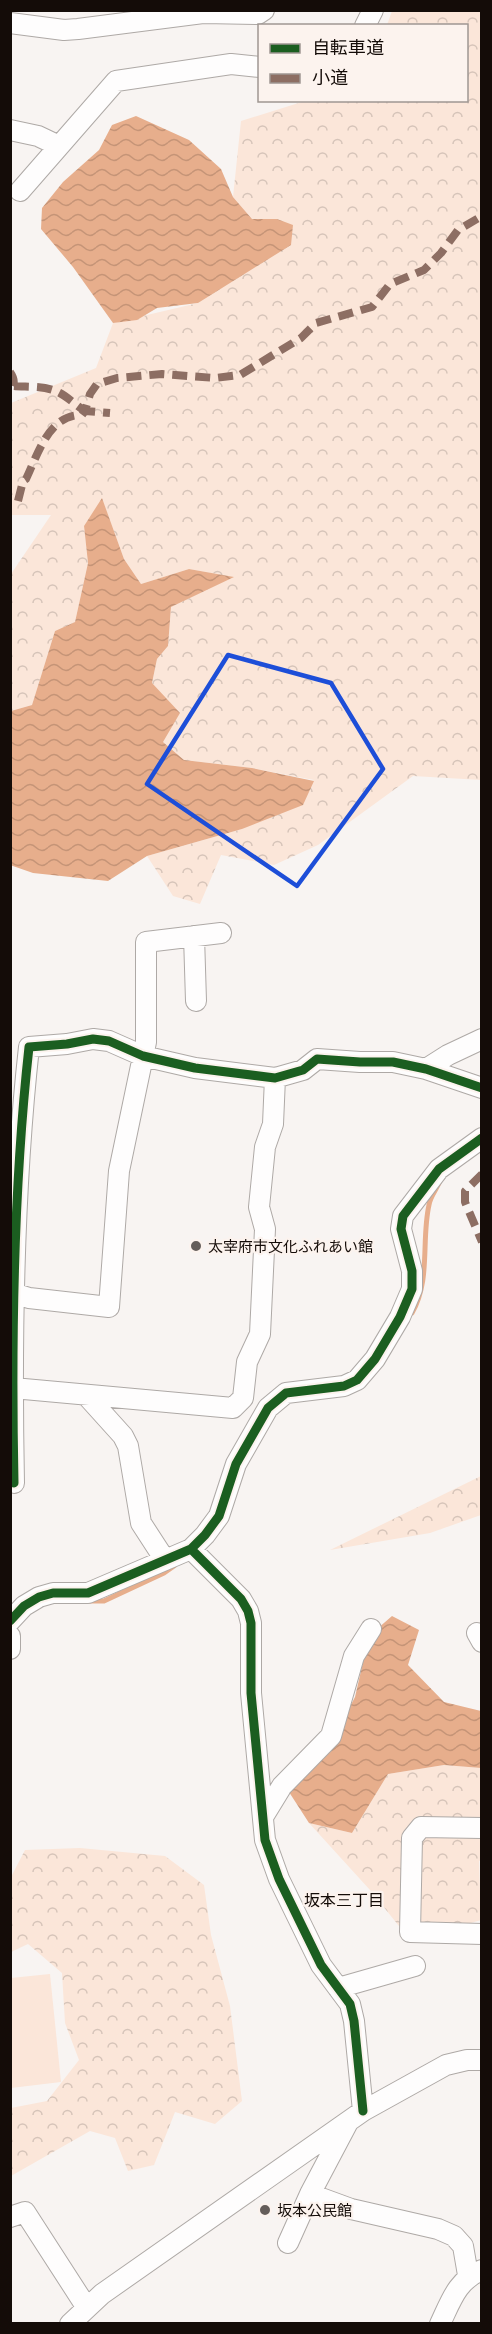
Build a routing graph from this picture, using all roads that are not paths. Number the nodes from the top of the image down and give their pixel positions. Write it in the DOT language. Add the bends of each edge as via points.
graph roads {
  1 [pos="264,10"];
  2 [pos="374,10"];
  3 [pos="10,23"];
  4 [pos="366,24"];
  5 [pos="258,67"];
  6 [pos="10,130"];
  7 [pos="60,146"];
  8 [pos="20,191"];
  9 [pos="220,933"];
  10 [pos="194,936"];
  11 [pos="196,1001"];
  12 [pos="482,1039"];
  13 [pos="143,1056"];
  14 [pos="426,1069"];
  15 [pos="275,1078"];
  16 [pos="482,1088"];
  17 [pos="482,1138"];
  18 [pos="12,1292"];
  19 [pos="13,1388"];
  20 [pos="86,1395"];
  21 [pos="243,1398"];
  22 [pos="268,1408"];
  23 [pos="11,1410"];
  24 [pos="14,1483"];
  25 [pos="191,1549"];
  26 [pos="165,1560"];
  27 [pos="10,1621"];
  28 [pos="371,1629"];
  29 [pos="10,1636"];
  30 [pos="10,1649"];
  31 [pos="263,1817"];
  32 [pos="482,1828"];
  33 [pos="482,1934"];
  34 [pos="415,1966"];
  35 [pos="338,1988"];
  36 [pos="482,2060"];
  37 [pos="356,2115"];
  38 [pos="310,2194"];
  39 [pos="10,2217"];
  40 [pos="288,2243"];
  41 [pos="475,2272"];
  42 [pos="87,2308"];
  43 [pos="70,2324"];
  44 [pos="440,2324"];
  1 -- 3 [label="street" via="258,14 203,13 64,30"];
  2 -- 4 [label="street"];
  5 -- 7 [label="street" via="231,64 120,79"];
  6 -- 7 [label="street"];
  7 -- 8 [label="street"];
  9 -- 10 [label="street"];
  10 -- 11 [label="street"];
  10 -- 13 [label="street" via="146,942"];
  12 -- 14 [label="street"];
  13 -- 15 [label="street" via="195,1068"];
  13 -- 18 [label="street" via="119,1171 109,1307 29,1298"];
  13 -- 18 [label="street" via="101,1040 29,1047 19,1145"];
  14 -- 15 [label="street" via="393,1062 317,1059 303,1070"];
  14 -- 16 [label="street"];
  15 -- 21 [label="street" via="273,1124 265,1147 259,1207 265,1229 260,1334 247,1362"];
  17 -- 22 [label="street" via="439,1169 403,1216 401,1229 412,1271 412,1289 375,1359 351,1383 286,1393"];
  18 -- 19 [label="street"];
  19 -- 20 [label="street"];
  19 -- 23 [label="street"];
  20 -- 21 [label="street" via="233,1408"];
  20 -- 26 [label="street" via="128,1446 141,1523"];
  21 -- 22 [label="street"];
  22 -- 25 [label="street" via="236,1464 219,1516"];
  23 -- 24 [label="street"];
  25 -- 26 [label="street"];
  25 -- 31 [label="street" via="248,1611"];
  26 -- 27 [label="street" via="88,1593 39,1597"];
  28 -- 31 [label="street" via="354,1656 331,1736 282,1786"];
  29 -- 30 [label="street"];
  31 -- 35 [label="street" via="265,1840 279,1879 321,1965"];
  32 -- 33 [label="street" via="421,1827 412,1838 410,1932"];
  34 -- 35 [label="street"];
  35 -- 37 [label="street" via="350,2004 354,2021"];
  36 -- 37 [label="street" via="446,2065"];
  37 -- 38 [label="street"];
  37 -- 42 [label="street"];
  38 -- 40 [label="street"];
  38 -- 41 [label="street" via="454,2236"];
  39 -- 42 [label="street" via="25,2212"];
  41 -- 44 [label="street" via="459,2287"];
  42 -- 43 [label="street"];
}
